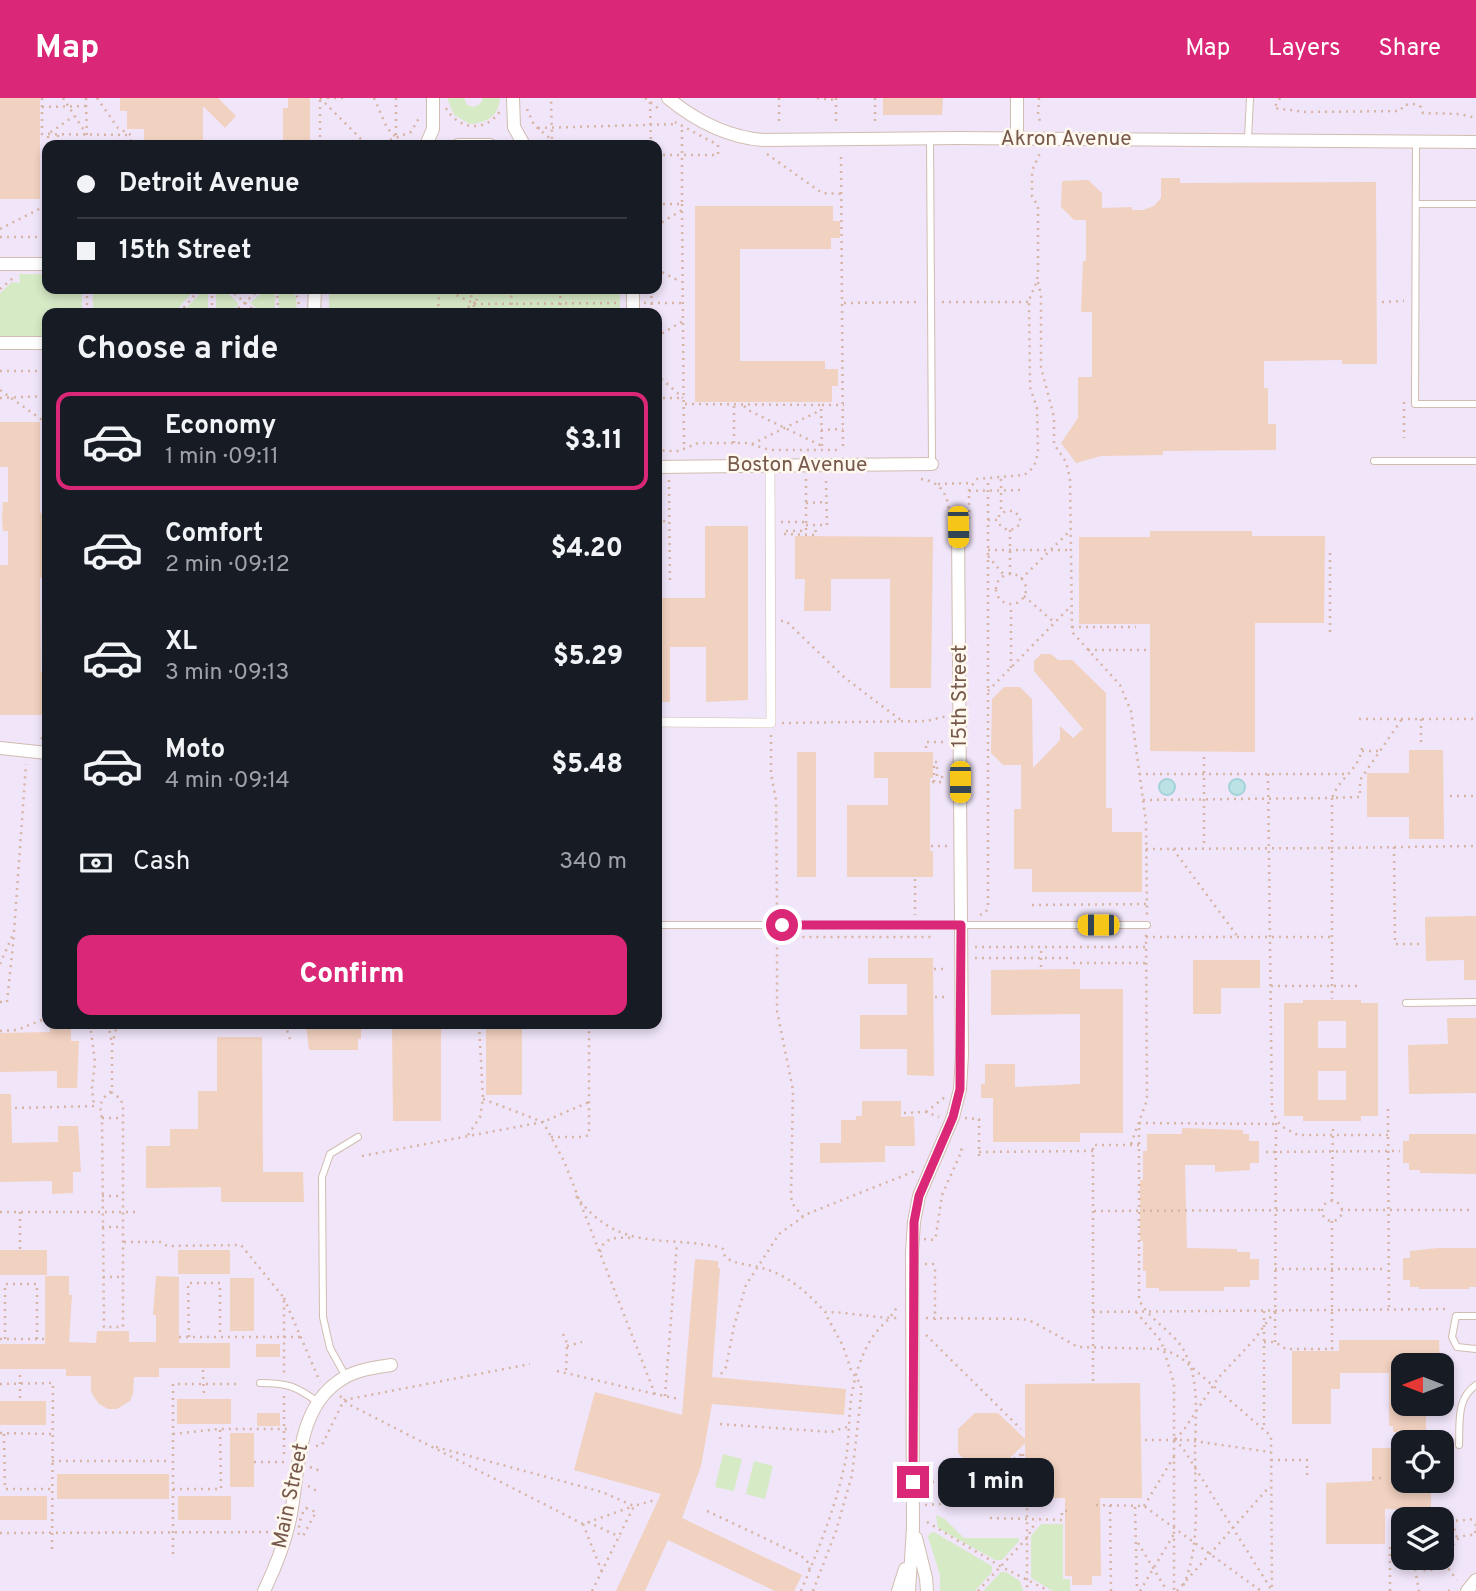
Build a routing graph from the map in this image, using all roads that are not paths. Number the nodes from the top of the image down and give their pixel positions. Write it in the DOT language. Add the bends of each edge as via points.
graph roads {
  1 [pos="668,98"];
  2 [pos="1017,98"];
  3 [pos="1250,98"];
  4 [pos="439,101"];
  5 [pos="514,102"];
  6 [pos="930,138"];
  7 [pos="1017,138"];
  8 [pos="1248,139"];
  9 [pos="428,140"];
  10 [pos="521,140"];
  11 [pos="1416,140"];
  12 [pos="1476,142"];
  13 [pos="1476,204"];
  14 [pos="1416,205"];
  15 [pos="0,264"];
  16 [pos="42,264"];
  17 [pos="0,343"];
  18 [pos="42,343"];
  19 [pos="1476,404"];
  20 [pos="1374,461"];
  21 [pos="1476,461"];
  22 [pos="932,464"];
  23 [pos="770,465"];
  24 [pos="662,466"];
  25 [pos="954,526"];
  26 [pos="662,722"];
  27 [pos="0,748"];
  28 [pos="42,752"];
  29 [pos="662,925"];
  30 [pos="961,925"];
  31 [pos="1147,925"];
  32 [pos="1476,1002"];
  33 [pos="1406,1003"];
  34 [pos="358,1137"];
  35 [pos="1476,1316"];
  36 [pos="1476,1349"];
  37 [pos="391,1365"];
  38 [pos="346,1377"];
  39 [pos="260,1383"];
  40 [pos="1476,1385"];
  41 [pos="319,1403"];
  42 [pos="1459,1445"];
  43 [pos="913,1528"];
  44 [pos="1476,1580"];
  45 [pos="264,1591"];
  46 [pos="898,1591"];
  47 [pos="909,1591"];
  48 [pos="927,1591"];
  49 [pos="1467,1591"];
  1 -- 6 [label="street, Akron Avenue" via="716,129 747,138"];
  2 -- 7 [label="street"];
  3 -- 8 [label="lane"];
  4 -- 9 [label="street"];
  5 -- 10 [label="street" via="514,127"];
  6 -- 7 [label="street, Akron Avenue"];
  6 -- 22 [label="lane"];
  7 -- 8 [label="street, Akron Avenue"];
  8 -- 11 [label="street, Akron Avenue"];
  11 -- 12 [label="street, Akron Avenue"];
  11 -- 14 [label="lane"];
  13 -- 14 [label="lane"];
  14 -- 19 [label="lane" via="1415,404"];
  15 -- 16 [label="street"];
  17 -- 18 [label="street"];
  20 -- 21 [label="lane"];
  22 -- 23 [label="street, Boston Avenue"];
  23 -- 24 [label="street, Boston Avenue"];
  23 -- 26 [label="street" via="771,723"];
  25 -- 30 [label="street, 15th Street"];
  27 -- 28 [label="street"];
  29 -- 30 [label="lane"];
  30 -- 31 [label="lane"];
  30 -- 43 [label="street, 15th Street" via="960,1089 919,1196 914,1222"];
  32 -- 33 [label="lane"];
  34 -- 38 [label="lane" via="330,1154 321,1177 323,1317 330,1348"];
  35 -- 36 [label="lane" via="1456,1316 1452,1337 1457,1347"];
  37 -- 38 [label="street, Main Street"];
  38 -- 41 [label="street, Main Street"];
  39 -- 41 [label="lane" via="295,1386"];
  40 -- 42 [label="lane" via="1463,1399"];
  41 -- 45 [label="street, Main Street" via="303,1440 285,1543"];
  43 -- 46 [label="street"];
  43 -- 47 [label="street, 15th Street"];
  43 -- 48 [label="street, 15th Street"];
  44 -- 49 [label="street"];
}
